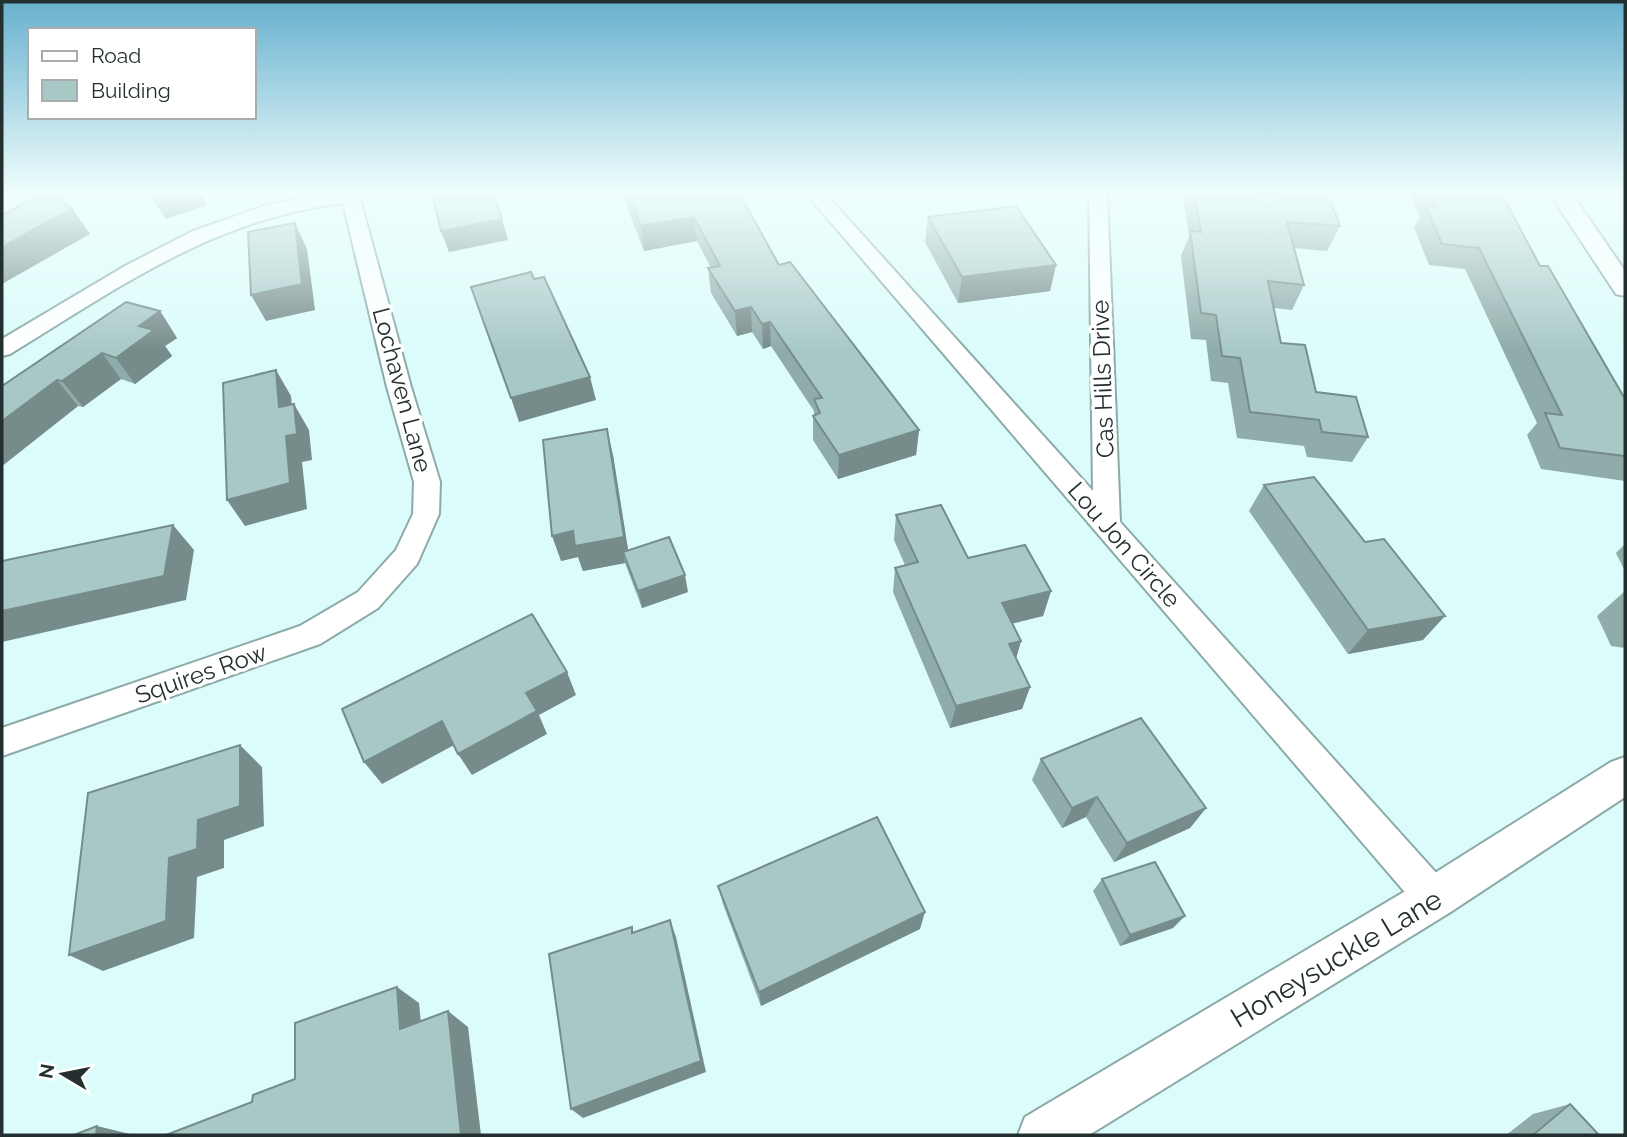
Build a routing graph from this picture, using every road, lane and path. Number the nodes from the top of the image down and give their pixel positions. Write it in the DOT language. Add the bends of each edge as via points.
graph roads {
  1 [pos="185,244"];
  2 [pos="362,244"];
  3 [pos="860,244"];
  4 [pos="1099,244"];
  5 [pos="1595,244"];
  6 [pos="1625,289"];
  7 [pos="2,349"];
  8 [pos="1107,526"];
  9 [pos="386,580"];
  10 [pos="2,742"];
  11 [pos="1625,775"];
  12 [pos="1434,898"];
  13 [pos="1043,1135"];
  1 -- 7 [label="street"];
  2 -- 9 [label="street, Lochaven Lane" via="427,482 426,514 407,556"];
  3 -- 8 [label="street, Lou Jon Circle"];
  4 -- 8 [label="street, Cas Hills Drive"];
  5 -- 6 [label="street"];
  8 -- 12 [label="street, Lou Jon Circle"];
  9 -- 10 [label="street, Squires Row" via="368,600 310,635"];
  11 -- 12 [label="street, Honeysuckle Lane"];
  12 -- 13 [label="street, Honeysuckle Lane"];
}
